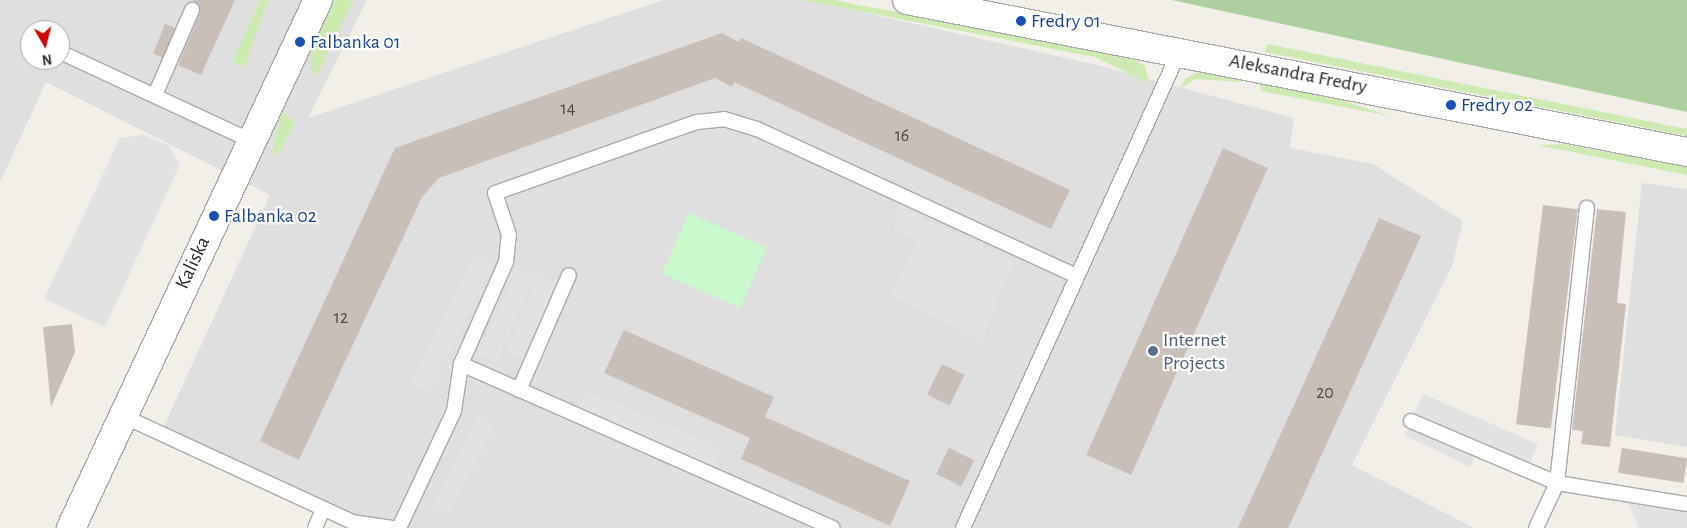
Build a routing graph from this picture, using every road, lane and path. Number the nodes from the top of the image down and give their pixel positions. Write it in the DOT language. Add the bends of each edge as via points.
graph roads {
  1 [pos="318,0"];
  2 [pos="908,0"];
  3 [pos="192,10"];
  4 [pos="1180,50"];
  5 [pos="70,57"];
  6 [pos="154,95"];
  7 [pos="250,140"];
  8 [pos="1687,152"];
  9 [pos="1587,208"];
  10 [pos="569,275"];
  11 [pos="1077,276"];
  12 [pos="461,364"];
  13 [pos="519,390"];
  14 [pos="122,416"];
  15 [pos="1410,421"];
  16 [pos="1557,483"];
  17 [pos="1687,504"];
  18 [pos="324,509"];
  19 [pos="71,528"];
  20 [pos="315,528"];
  21 [pos="393,528"];
  22 [pos="400,528"];
  23 [pos="832,528"];
  24 [pos="963,528"];
  25 [pos="1536,528"];
  1 -- 7 [label="street, Kaliska" via="274,100"];
  2 -- 4 [label="street, Aleksandra Fredry"];
  3 -- 6 [label="lane"];
  4 -- 8 [label="street, Aleksandra Fredry"];
  4 -- 11 [label="lane"];
  5 -- 6 [label="lane"];
  6 -- 7 [label="lane"];
  7 -- 14 [label="street, Kaliska"];
  9 -- 16 [label="lane"];
  10 -- 13 [label="lane"];
  11 -- 12 [label="lane" via="757,129 734,121 711,120 495,193 509,235 506,262"];
  11 -- 24 [label="lane"];
  12 -- 13 [label="lane"];
  12 -- 22 [label="lane" via="454,411"];
  13 -- 23 [label="lane"];
  14 -- 18 [label="lane"];
  14 -- 19 [label="street, Kaliska"];
  15 -- 16 [label="lane"];
  16 -- 17 [label="lane"];
  16 -- 25 [label="lane"];
  18 -- 20 [label="lane"];
  18 -- 21 [label="lane" via="352,522"];
}
